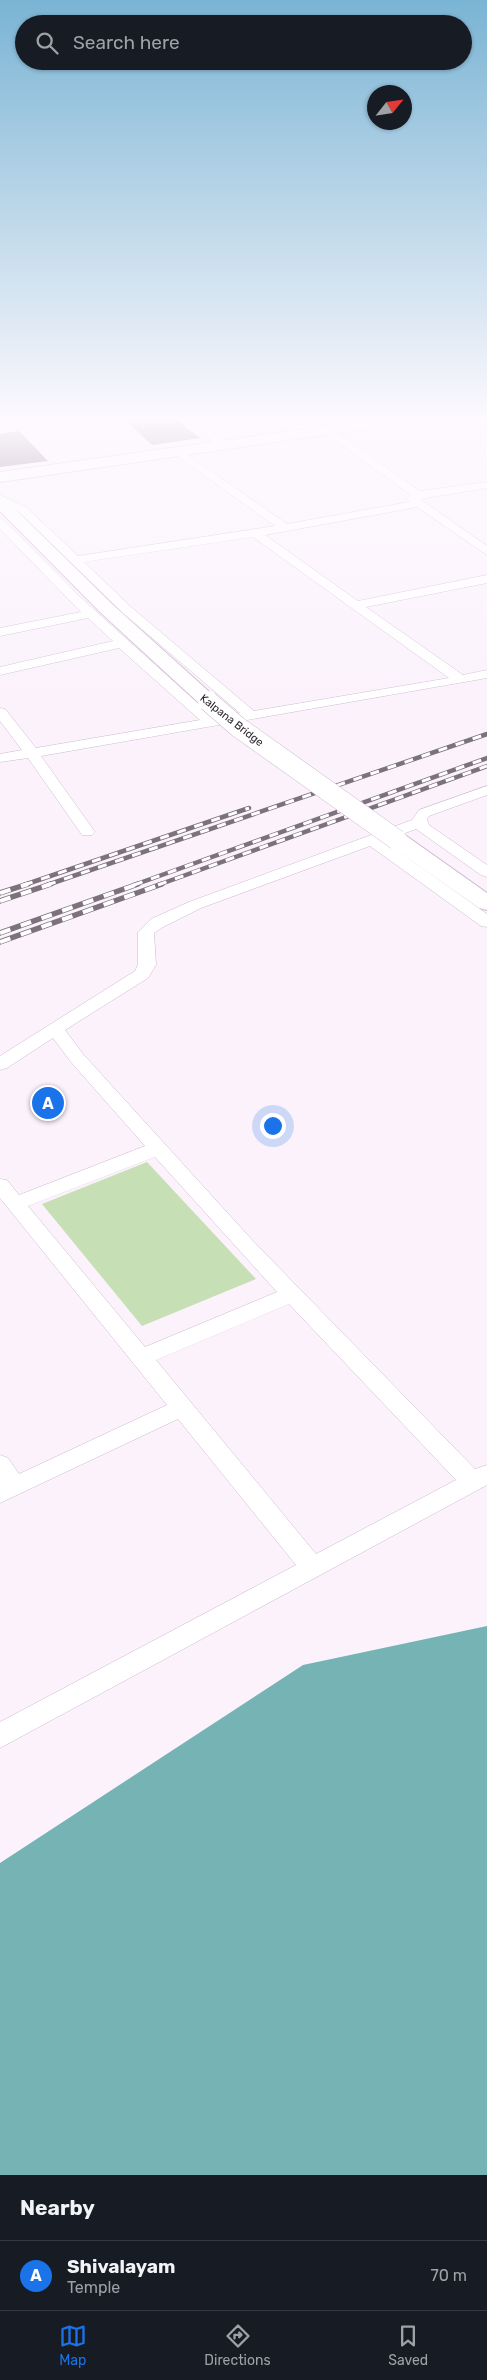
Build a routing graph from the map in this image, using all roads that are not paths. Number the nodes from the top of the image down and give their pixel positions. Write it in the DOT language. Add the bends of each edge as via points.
graph roads {
  1 [pos="19,520"];
  2 [pos="33,520"];
  3 [pos="274,520"];
  4 [pos="315,520"];
  5 [pos="445,520"];
  6 [pos="0,522"];
  7 [pos="283,526"];
  8 [pos="255,533"];
  9 [pos="487,551"];
  10 [pos="74,560"];
  11 [pos="487,579"];
  12 [pos="356,605"];
  13 [pos="89,614"];
  14 [pos="0,632"];
  15 [pos="122,643"];
  16 [pos="0,671"];
  17 [pos="487,674"];
  18 [pos="461,680"];
  19 [pos="0,712"];
  20 [pos="250,715"];
  21 [pos="210,722"];
  22 [pos="32,753"];
  23 [pos="0,758"];
  24 [pos="487,790"];
  25 [pos="421,822"];
  26 [pos="87,832"];
  27 [pos="371,839"];
  28 [pos="487,872"];
  29 [pos="487,904"];
  30 [pos="487,922"];
  31 [pos="56,1030"];
  32 [pos="0,1064"];
  33 [pos="158,1148"];
  34 [pos="0,1185"];
  35 [pos="15,1204"];
  36 [pos="292,1294"];
  37 [pos="140,1358"];
  38 [pos="181,1408"];
  39 [pos="0,1464"];
  40 [pos="479,1477"];
  41 [pos="8,1490"];
  42 [pos="312,1567"];
  43 [pos="0,1736"];
  1 -- 29 [label="main road, Kalpana Bridge, bridge" via="106,608 238,727"];
  2 -- 10 [label="street"];
  3 -- 7 [label="street"];
  4 -- 7 [label="street"];
  5 -- 9 [label="street"];
  6 -- 13 [label="street"];
  7 -- 8 [label="street"];
  8 -- 10 [label="street"];
  8 -- 12 [label="street"];
  10 -- 20 [label="street"];
  11 -- 12 [label="street"];
  12 -- 18 [label="street"];
  13 -- 14 [label="street"];
  13 -- 15 [label="street"];
  15 -- 16 [label="street"];
  15 -- 21 [label="street"];
  17 -- 18 [label="street"];
  18 -- 20 [label="street"];
  19 -- 22 [label="street"];
  20 -- 21 [label="street"];
  21 -- 22 [label="street"];
  22 -- 23 [label="street"];
  22 -- 26 [label="street"];
  24 -- 25 [label="street" via="424,813 419,819"];
  25 -- 27 [label="street"];
  25 -- 28 [label="street" via="422,827"];
  27 -- 30 [label="street"];
  27 -- 31 [label="street" via="195,905 157,923 146,932 147,965 142,974"];
  31 -- 32 [label="street"];
  31 -- 33 [label="street"];
  33 -- 35 [label="street"];
  33 -- 36 [label="street"];
  34 -- 35 [label="street"];
  35 -- 37 [label="street"];
  36 -- 37 [label="street"];
  36 -- 40 [label="street"];
  37 -- 38 [label="street"];
  38 -- 41 [label="street"];
  38 -- 42 [label="street"];
  39 -- 41 [label="street"];
  40 -- 42 [label="street"];
  42 -- 43 [label="street"];
}
